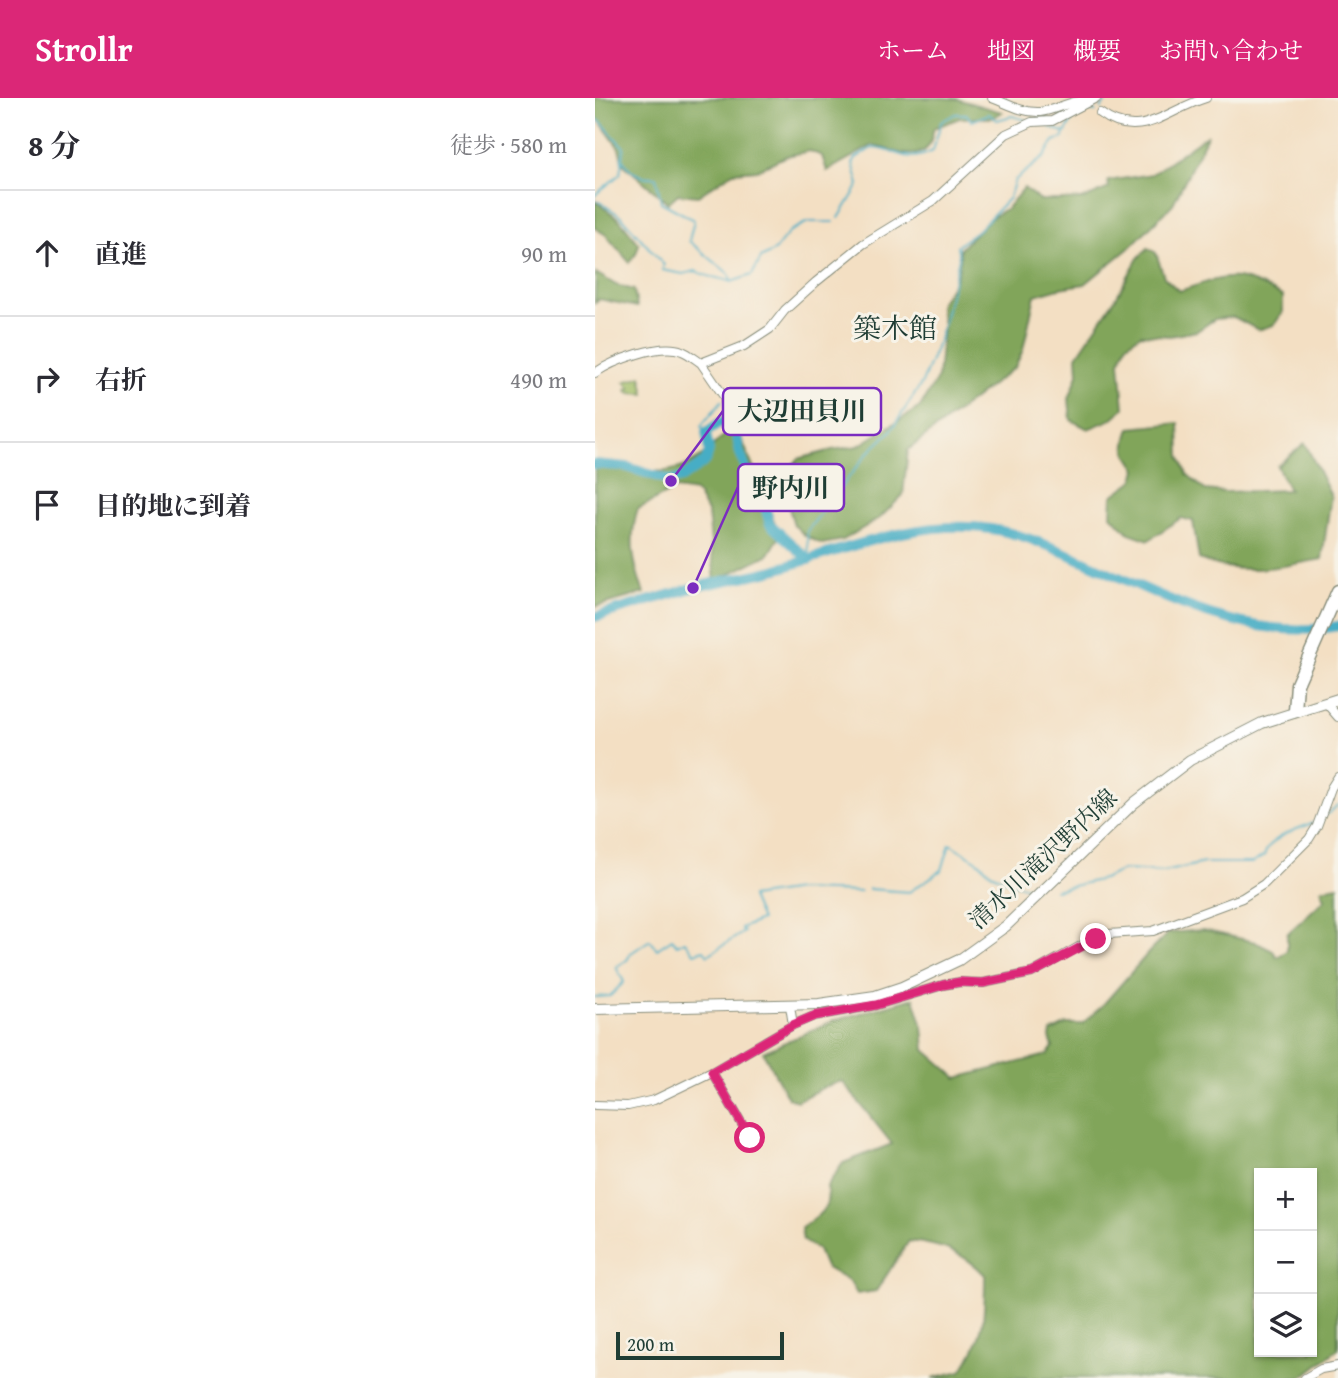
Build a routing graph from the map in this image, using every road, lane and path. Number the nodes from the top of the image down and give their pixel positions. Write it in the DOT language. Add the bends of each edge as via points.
graph roads {
  1 [pos="992,98"];
  2 [pos="1206,98"];
  3 [pos="1093,99"];
  4 [pos="1100,113"];
  5 [pos="701,363"];
  6 [pos="595,373"];
  7 [pos="725,412"];
  8 [pos="1338,591"];
  9 [pos="1338,699"];
  10 [pos="1326,703"];
  11 [pos="1295,711"];
  12 [pos="1338,717"];
  13 [pos="1338,777"];
  14 [pos="790,1006"];
  15 [pos="595,1009"];
  16 [pos="793,1025"];
  17 [pos="712,1072"];
  18 [pos="595,1105"];
  19 [pos="750,1138"];
  20 [pos="1338,1366"];
  21 [pos="1305,1378"];
  1 -- 3 [label="street" via="1040,112 1076,99"];
  2 -- 4 [label="street" via="1143,124 1111,122"];
  3 -- 5 [label="street" via="1052,121 1032,122 1006,134 933,201 863,244 816,282 770,329 744,346"];
  5 -- 6 [label="street" via="680,350 663,349 617,361"];
  5 -- 7 [label="street" via="725,398"];
  8 -- 11 [label="highway" via="1296,689"];
  9 -- 10 [label="main road, 清水川滝沢野内線"];
  10 -- 11 [label="main road, 清水川滝沢野内線"];
  10 -- 12 [label="street"];
  11 -- 14 [label="main road, 清水川滝沢野内線" via="1223,741 1159,782 1109,825 1041,895 959,960 875,996"];
  13 -- 16 [label="street" via="1309,839 1264,884 1242,898 1153,931 1109,934 1032,973 943,985"];
  14 -- 15 [label="main road, 清水川滝沢野内線"];
  14 -- 16 [label="street"];
  16 -- 17 [label="street"];
  17 -- 18 [label="street" via="654,1100"];
  17 -- 19 [label="street"];
  20 -- 21 [label="street"];
}
